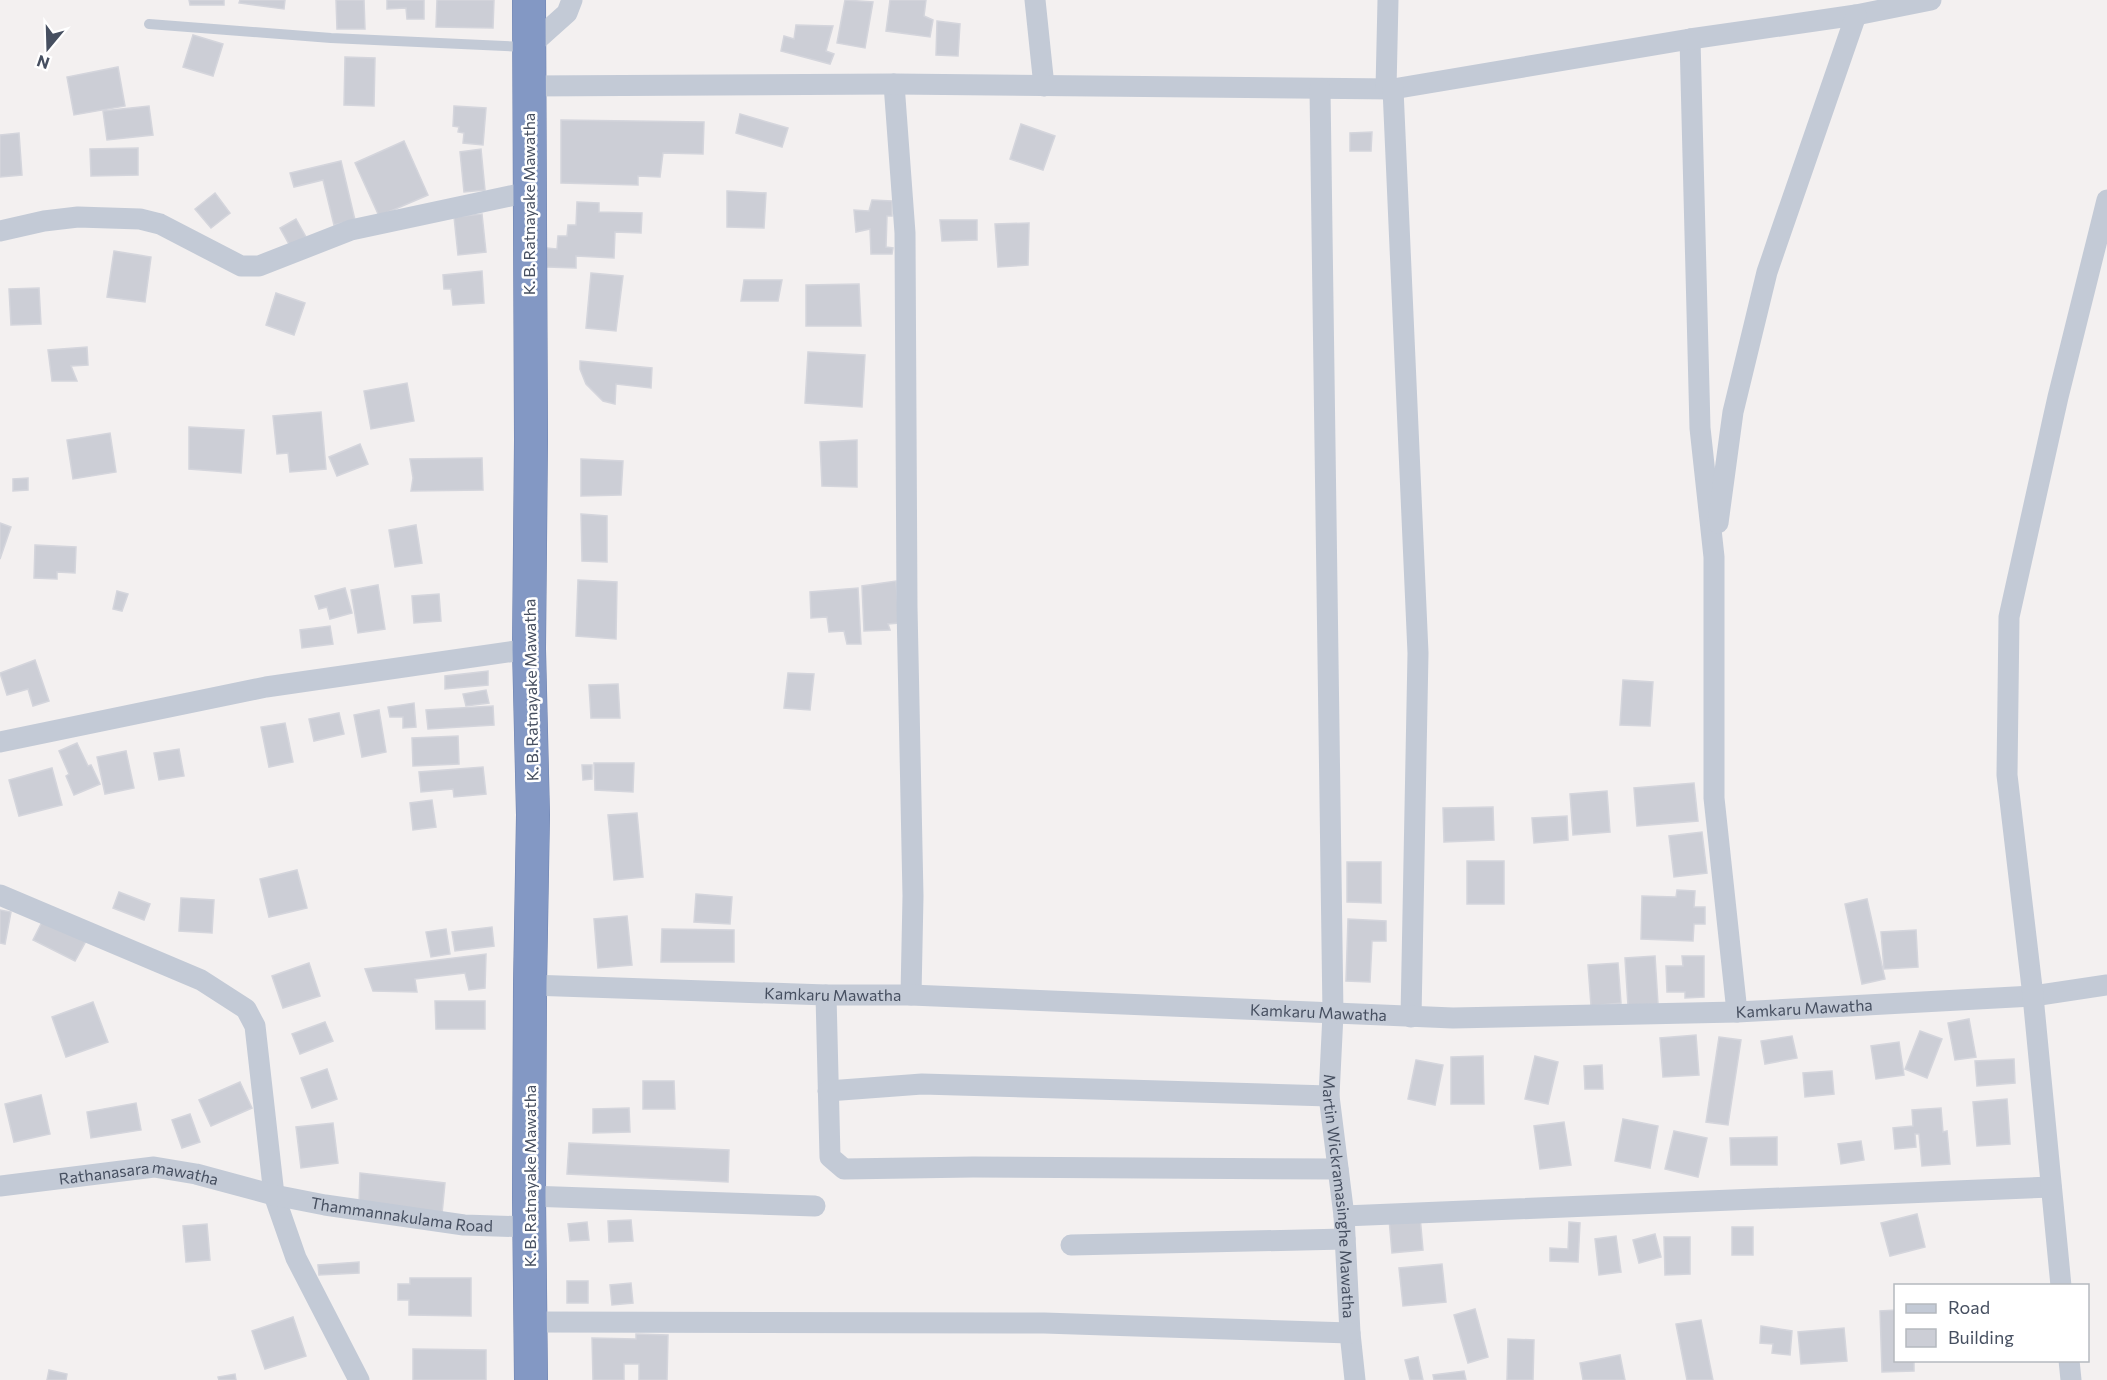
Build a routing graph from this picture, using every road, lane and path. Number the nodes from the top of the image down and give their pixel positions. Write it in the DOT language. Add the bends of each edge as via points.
graph roads {
  1 [pos="529,0"];
  2 [pos="572,0"];
  3 [pos="1035,0"];
  4 [pos="1388,0"];
  5 [pos="1931,0"];
  6 [pos="1856,15"];
  7 [pos="149,24"];
  8 [pos="1690,39"];
  9 [pos="529,47"];
  10 [pos="894,84"];
  11 [pos="528,86"];
  12 [pos="1044,86"];
  13 [pos="1320,89"];
  14 [pos="1390,89"];
  15 [pos="529,192"];
  16 [pos="2107,200"];
  17 [pos="0,231"];
  18 [pos="1714,557"];
  19 [pos="530,649"];
  20 [pos="0,742"];
  21 [pos="0,895"];
  22 [pos="530,985"];
  23 [pos="2107,985"];
  24 [pos="826,995"];
  25 [pos="911,995"];
  26 [pos="2033,996"];
  27 [pos="1737,1012"];
  28 [pos="1333,1014"];
  29 [pos="1411,1017"];
  30 [pos="828,1091"];
  31 [pos="1329,1096"];
  32 [pos="1338,1169"];
  33 [pos="0,1186"];
  34 [pos="2051,1187"];
  35 [pos="274,1195"];
  36 [pos="815,1206"];
  37 [pos="529,1212"];
  38 [pos="1344,1216"];
  39 [pos="1345,1239"];
  40 [pos="1071,1245"];
  41 [pos="2061,1284"];
  42 [pos="531,1322"];
  43 [pos="1350,1333"];
  44 [pos="2069,1362"];
  45 [pos="353,1378"];
  46 [pos="531,1380"];
  47 [pos="1355,1380"];
  48 [pos="2071,1380"];
  1 -- 9 [label="highway, K. B. Ratnayake Mawatha"];
  2 -- 9 [label="street" via="567,12"];
  3 -- 12 [label="street"];
  4 -- 14 [label="street"];
  5 -- 6 [label="street"];
  6 -- 8 [label="street"];
  6 -- 18 [label="street" via="1767,272 1732,412"];
  7 -- 9 [label="lane"];
  8 -- 14 [label="street"];
  8 -- 18 [label="street" via="1700,428"];
  9 -- 11 [label="highway, K. B. Ratnayake Mawatha"];
  10 -- 11 [label="street"];
  10 -- 12 [label="street"];
  10 -- 25 [label="street" via="905,233 907,607 914,896"];
  11 -- 15 [label="highway, K. B. Ratnayake Mawatha"];
  12 -- 13 [label="street"];
  13 -- 14 [label="street"];
  13 -- 28 [label="street, Martin Wickramasinghe Mawatha"];
  14 -- 29 [label="street" via="1418,653"];
  15 -- 17 [label="street" via="351,230 259,266 241,266 160,224 140,219 78,217"];
  15 -- 19 [label="highway, K. B. Ratnayake Mawatha"];
  16 -- 26 [label="street" via="2009,617 2007,775"];
  18 -- 27 [label="street" via="1714,798"];
  19 -- 20 [label="street" via="266,687"];
  19 -- 22 [label="highway, K. B. Ratnayake Mawatha"];
  21 -- 35 [label="street" via="201,980 246,1009 255,1026"];
  22 -- 24 [label="street, Kamkaru Mawatha"];
  22 -- 37 [label="highway, K. B. Ratnayake Mawatha"];
  23 -- 26 [label="street, Kamkaru Mawatha"];
  24 -- 25 [label="street, Kamkaru Mawatha"];
  24 -- 30 [label="street"];
  25 -- 28 [label="street, Kamkaru Mawatha"];
  26 -- 27 [label="street, Kamkaru Mawatha"];
  26 -- 34 [label="street"];
  27 -- 29 [label="street, Kamkaru Mawatha"];
  28 -- 29 [label="street, Kamkaru Mawatha"];
  28 -- 31 [label="street, Martin Wickramasinghe Mawatha"];
  30 -- 31 [label="street" via="922,1084"];
  30 -- 32 [label="street" via="830,1157 844,1169"];
  31 -- 32 [label="street, Martin Wickramasinghe Mawatha"];
  32 -- 38 [label="street, Martin Wickramasinghe Mawatha"];
  33 -- 35 [label="street, Rathanasara mawatha" via="154,1167 196,1173"];
  34 -- 38 [label="street"];
  34 -- 41 [label="street"];
  35 -- 37 [label="street, Thammannakulama Road" via="464,1225"];
  35 -- 45 [label="street" via="296,1258"];
  36 -- 37 [label="street, Thammannakulama Road"];
  37 -- 42 [label="highway, K. B. Ratnayake Mawatha"];
  38 -- 39 [label="street, Martin Wickramasinghe Mawatha"];
  39 -- 40 [label="street"];
  39 -- 43 [label="street, Martin Wickramasinghe Mawatha"];
  42 -- 43 [label="street" via="1044,1323"];
  42 -- 46 [label="highway, K. B. Ratnayake Mawatha"];
  43 -- 47 [label="street, Martin Wickramasinghe Mawatha"];
  44 -- 48 [label="street"];
}
